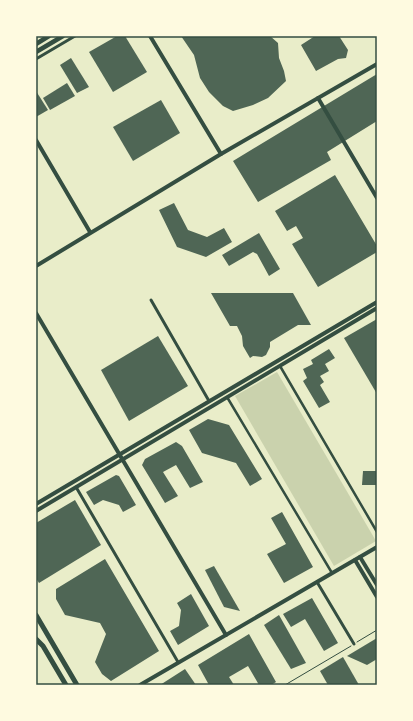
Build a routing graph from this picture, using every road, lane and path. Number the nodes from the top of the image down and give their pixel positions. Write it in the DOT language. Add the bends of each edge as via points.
graph roads {
  1 [pos="49,36"];
  2 [pos="64,36"];
  3 [pos="75,36"];
  4 [pos="150,36"];
  5 [pos="36,44"];
  6 [pos="36,52"];
  7 [pos="36,59"];
  8 [pos="377,64"];
  9 [pos="318,98"];
  10 [pos="36,140"];
  11 [pos="221,154"];
  12 [pos="377,198"];
  13 [pos="90,232"];
  14 [pos="36,266"];
  15 [pos="151,300"];
  16 [pos="377,302"];
  17 [pos="377,308"];
  18 [pos="36,313"];
  19 [pos="279,366"];
  20 [pos="227,397"];
  21 [pos="209,401"];
  22 [pos="120,455"];
  23 [pos="123,460"];
  24 [pos="76,487"];
  25 [pos="36,504"];
  26 [pos="36,511"];
  27 [pos="377,532"];
  28 [pos="377,546"];
  29 [pos="360,557"];
  30 [pos="355,560"];
  31 [pos="332,574"];
  32 [pos="317,582"];
  33 [pos="377,585"];
  34 [pos="377,597"];
  35 [pos="36,615"];
  36 [pos="377,630"];
  37 [pos="226,635"];
  38 [pos="36,638"];
  39 [pos="354,644"];
  40 [pos="178,662"];
  41 [pos="66,685"];
  42 [pos="77,685"];
  43 [pos="140,685"];
  44 [pos="285,685"];
  1 -- 5 [label="main road"];
  2 -- 6 [label="main road"];
  3 -- 7 [label="street"];
  4 -- 11 [label="street"];
  8 -- 9 [label="street"];
  9 -- 11 [label="street"];
  9 -- 12 [label="street"];
  10 -- 13 [label="street"];
  11 -- 13 [label="street"];
  13 -- 14 [label="street"];
  15 -- 21 [label="street"];
  16 -- 21 [label="street"];
  17 -- 19 [label="street"];
  18 -- 22 [label="street"];
  19 -- 20 [label="street"];
  19 -- 27 [label="street"];
  20 -- 23 [label="street"];
  20 -- 31 [label="street"];
  21 -- 22 [label="street"];
  22 -- 23 [label="street"];
  22 -- 25 [label="street"];
  23 -- 24 [label="street"];
  23 -- 37 [label="street"];
  24 -- 26 [label="street"];
  24 -- 40 [label="street"];
  28 -- 29 [label="street"];
  29 -- 30 [label="street"];
  29 -- 33 [label="street"];
  30 -- 31 [label="street"];
  30 -- 34 [label="street"];
  31 -- 32 [label="street"];
  32 -- 37 [label="street"];
  32 -- 39 [label="street"];
  35 -- 42 [label="main road"];
  36 -- 39 [label="path"];
  37 -- 40 [label="street"];
  38 -- 41 [label="main road"];
  39 -- 44 [label="path"];
  40 -- 43 [label="street"];
}
